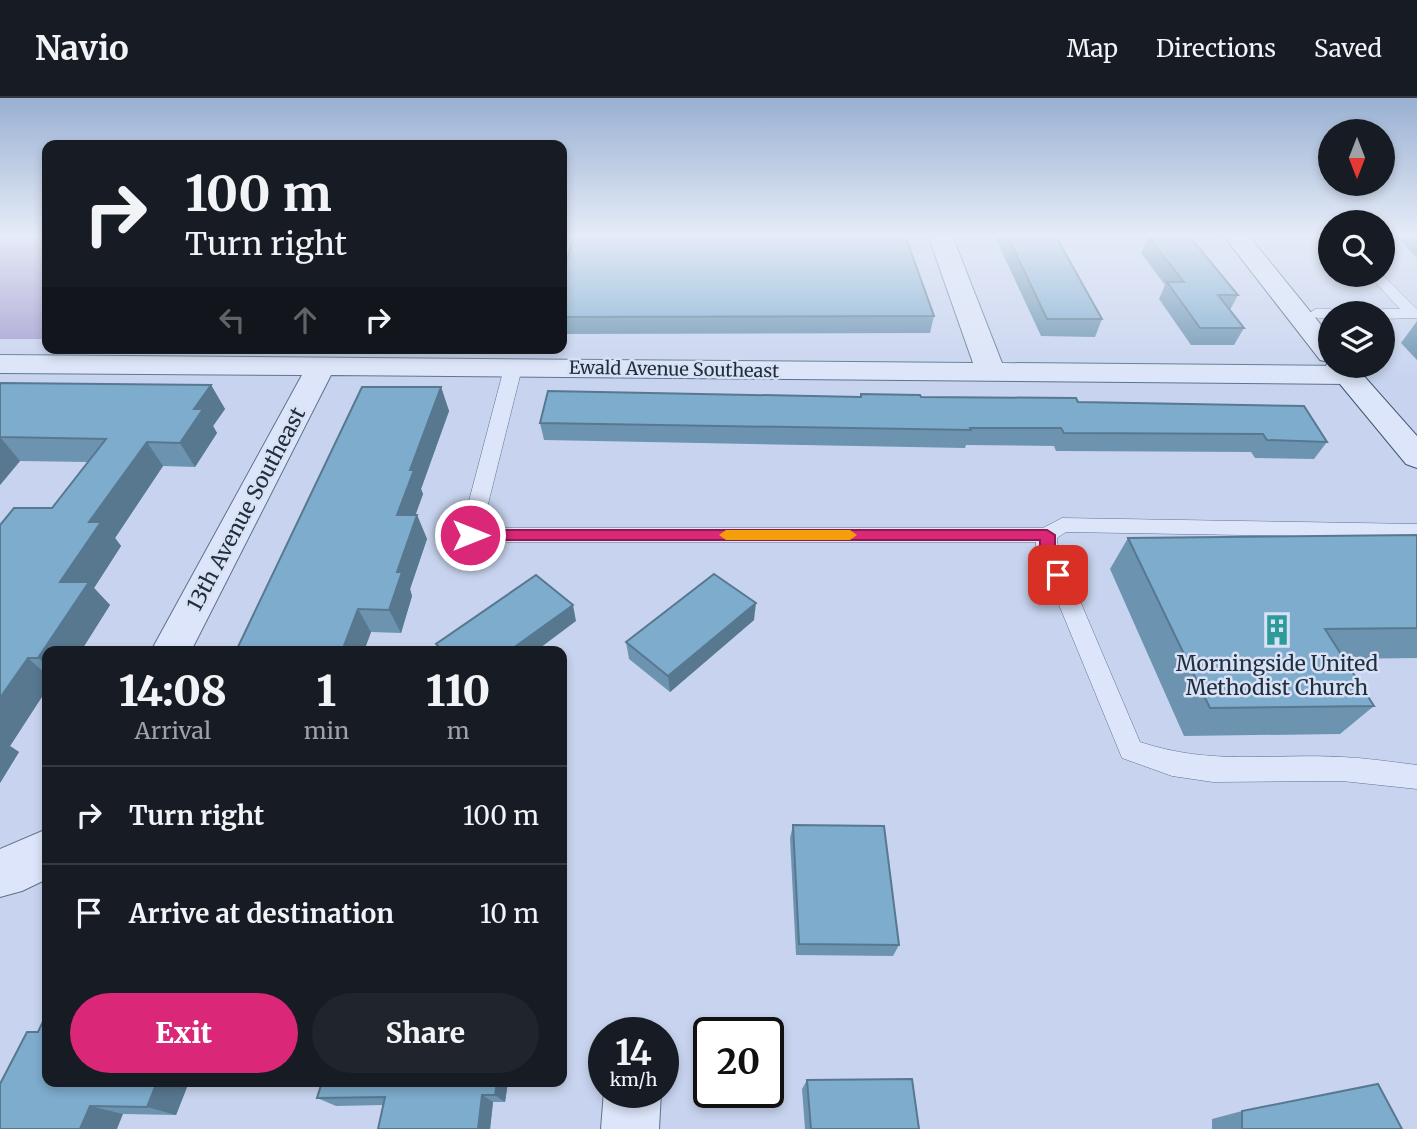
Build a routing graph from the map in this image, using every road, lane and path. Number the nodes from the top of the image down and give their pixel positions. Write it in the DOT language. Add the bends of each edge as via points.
graph roads {
  1 [pos="958,283"];
  2 [pos="1273,283"];
  3 [pos="1387,287"];
  4 [pos="1395,314"];
  5 [pos="1318,339"];
  6 [pos="0,364"];
  7 [pos="1318,365"];
  8 [pos="321,366"];
  9 [pos="513,368"];
  10 [pos="991,372"];
  11 [pos="1350,378"];
  12 [pos="1417,457"];
  13 [pos="1417,531"];
  14 [pos="1047,535"];
  15 [pos="174,646"];
  16 [pos="1417,777"];
  17 [pos="42,855"];
  18 [pos="0,873"];
  19 [pos="631,1108"];
  20 [pos="630,1129"];
  1 -- 10 [label="street"];
  2 -- 5 [label="street"];
  3 -- 4 [label="lane" via="1413,314"];
  6 -- 8 [label="street, Ewald Avenue Southeast"];
  7 -- 10 [label="street, Ewald Avenue Southeast"];
  8 -- 9 [label="street, Ewald Avenue Southeast"];
  8 -- 15 [label="street, 13th Avenue Southeast"];
  9 -- 10 [label="street, Ewald Avenue Southeast"];
  9 -- 14 [label="lane" via="470,535"];
  11 -- 12 [label="street"];
  13 -- 14 [label="lane" via="1062,525"];
  14 -- 16 [label="lane" via="1047,550 1131,750 1172,764 1213,770 1342,769"];
  17 -- 18 [label="street"];
  19 -- 20 [label="street"];
}
